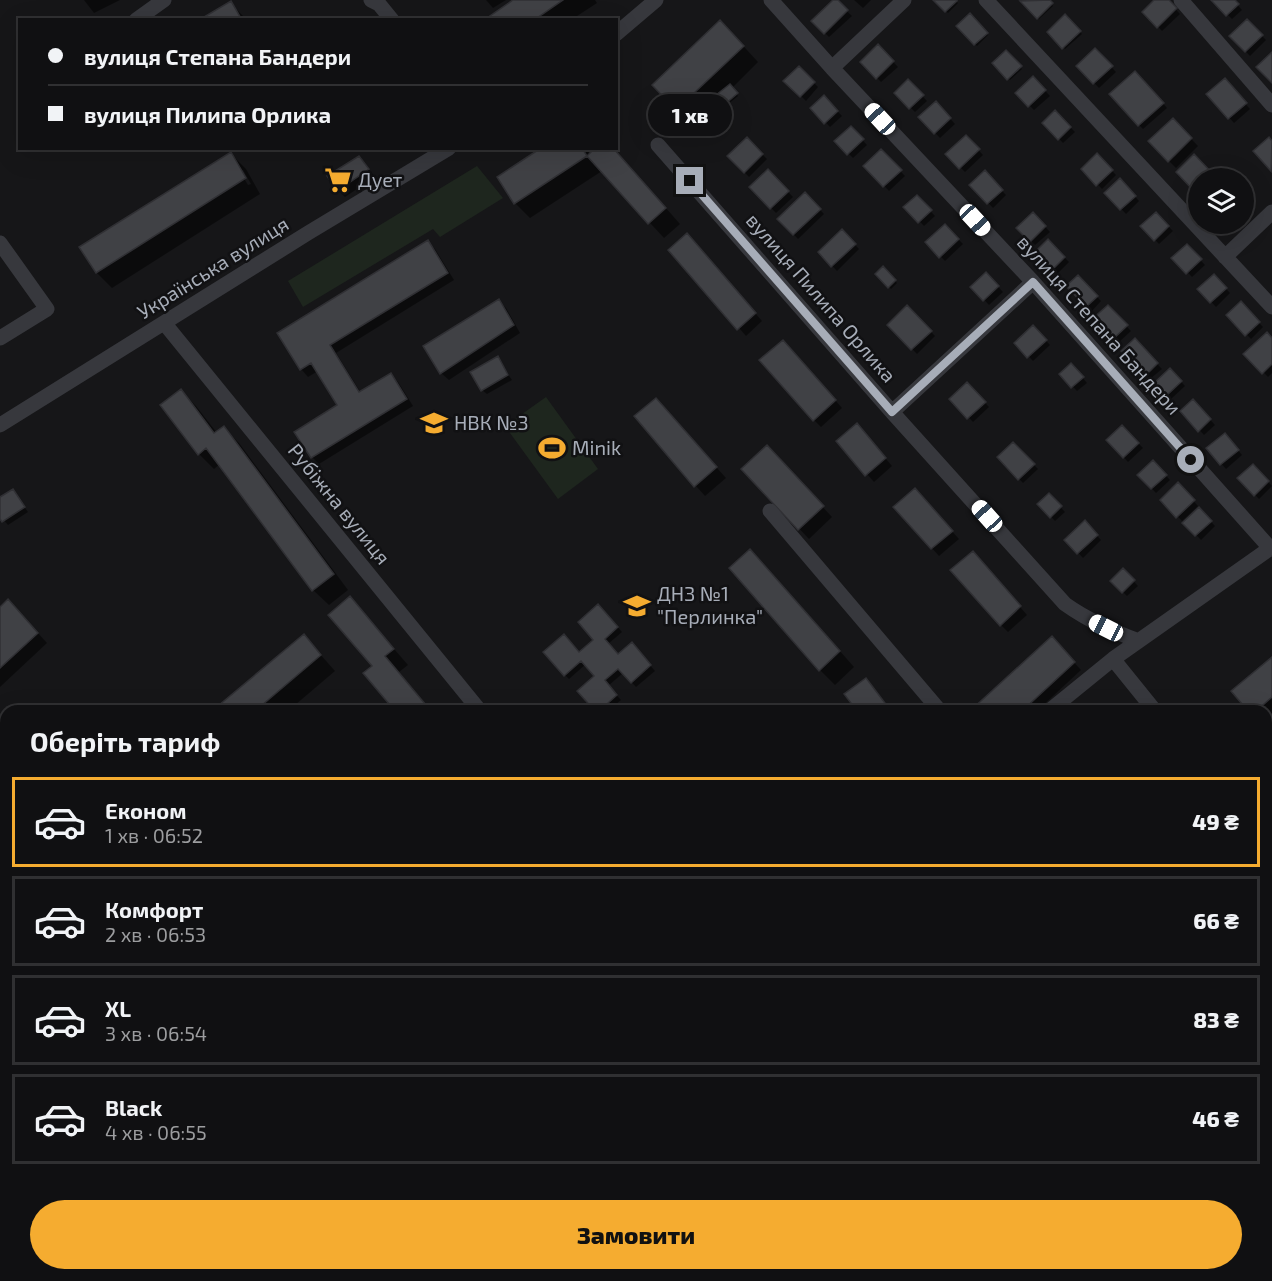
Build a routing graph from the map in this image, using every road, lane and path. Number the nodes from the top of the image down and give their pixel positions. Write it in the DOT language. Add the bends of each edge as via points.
graph roads {
  1 [pos="164,0"];
  2 [pos="371,0"];
  3 [pos="656,0"];
  4 [pos="771,0"];
  5 [pos="904,0"];
  6 [pos="986,0"];
  7 [pos="1180,0"];
  8 [pos="139,18"];
  9 [pos="390,18"];
  10 [pos="618,32"];
  11 [pos="832,68"];
  12 [pos="1272,105"];
  13 [pos="658,145"];
  14 [pos="444,150"];
  15 [pos="424,156"];
  16 [pos="1272,212"];
  17 [pos="0,243"];
  18 [pos="1225,257"];
  19 [pos="1033,282"];
  20 [pos="1272,307"];
  21 [pos="165,324"];
  22 [pos="0,338"];
  23 [pos="892,412"];
  24 [pos="0,425"];
  25 [pos="770,511"];
  26 [pos="1271,548"];
  27 [pos="1139,640"];
  28 [pos="1113,659"];
  29 [pos="475,705"];
  30 [pos="935,705"];
  31 [pos="1056,705"];
  32 [pos="1150,705"];
  1 -- 8 [label="street"];
  2 -- 9 [label="street"];
  3 -- 10 [label="street"];
  4 -- 11 [label="street, вулиця Степана Бандери"];
  5 -- 11 [label="street"];
  6 -- 18 [label="street"];
  7 -- 12 [label="street"];
  11 -- 19 [label="street, вулиця Степана Бандери"];
  13 -- 23 [label="street, вулиця Пилипа Орлика"];
  14 -- 15 [label="street, Українська вулиця"];
  15 -- 21 [label="street, Українська вулиця"];
  16 -- 18 [label="street"];
  17 -- 22 [label="street" via="47,309"];
  18 -- 20 [label="street"];
  19 -- 23 [label="street"];
  19 -- 26 [label="street, вулиця Степана Бандери"];
  21 -- 24 [label="street, Українська вулиця"];
  21 -- 29 [label="street, Рубіжна вулиця"];
  23 -- 27 [label="street, вулиця Пилипа Орлика" via="1065,604 1106,628"];
  25 -- 30 [label="street"];
  26 -- 27 [label="street"];
  27 -- 28 [label="street"];
  28 -- 31 [label="street"];
  28 -- 32 [label="street"];
}
